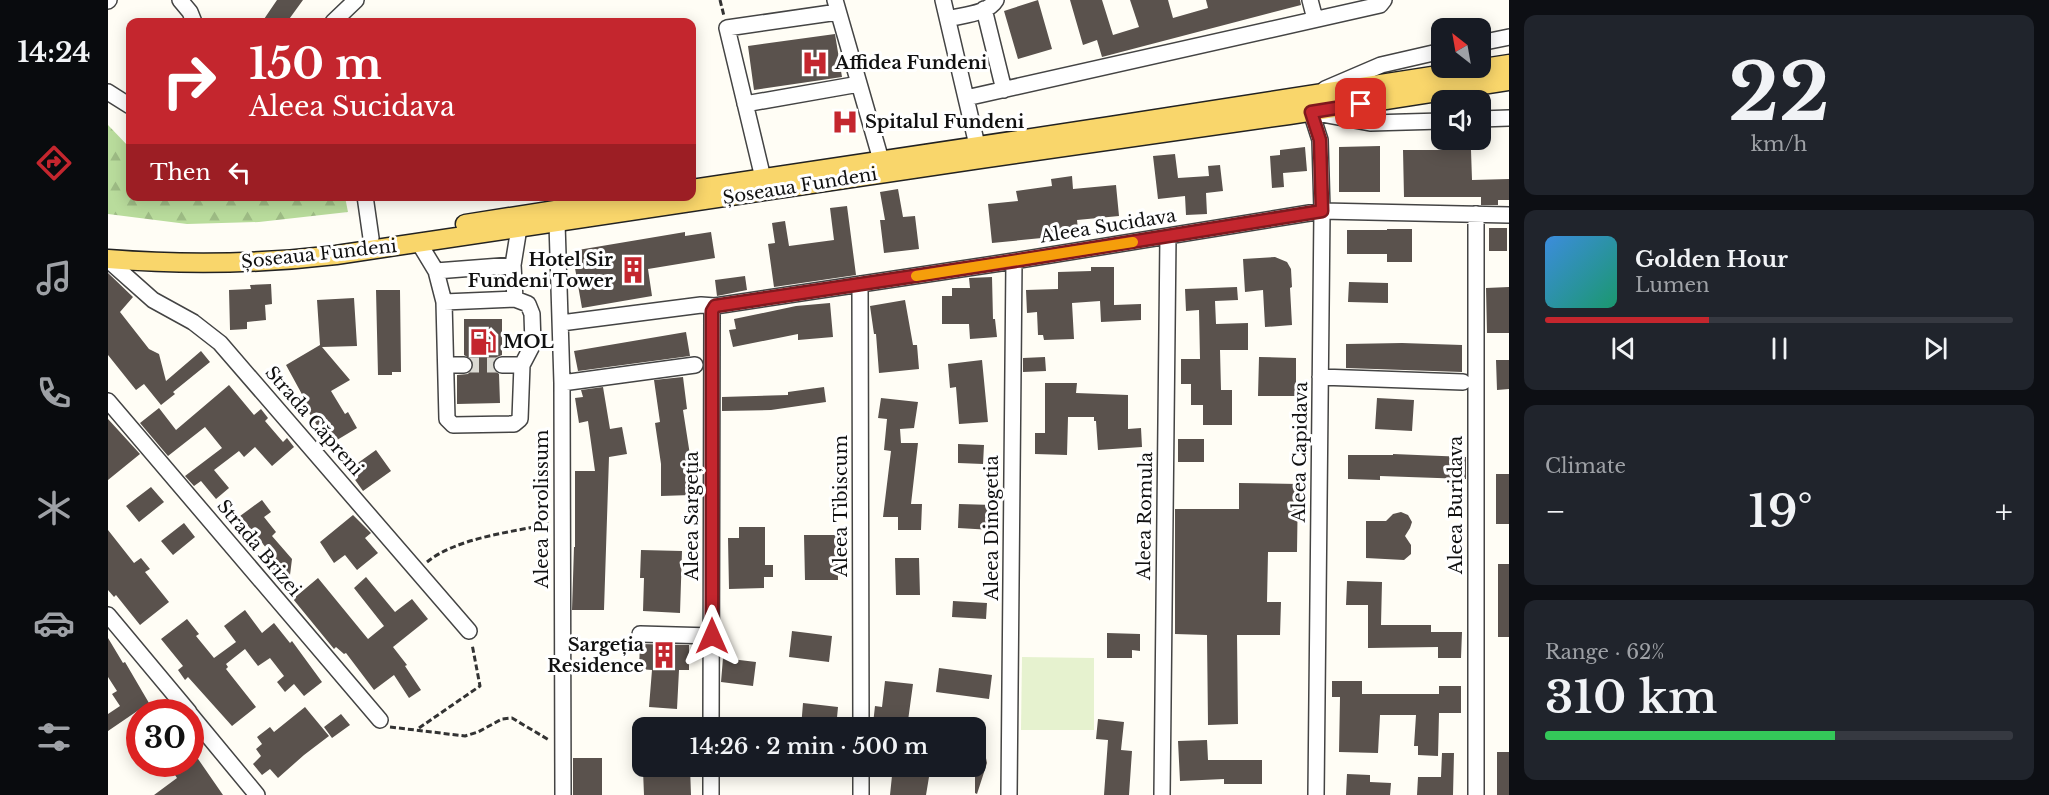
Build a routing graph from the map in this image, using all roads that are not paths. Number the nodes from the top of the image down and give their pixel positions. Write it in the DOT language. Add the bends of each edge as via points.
graph roads {
  1 [pos="180,0"];
  2 [pos="356,0"];
  3 [pos="943,0"];
  4 [pos="1310,0"];
  5 [pos="1384,0"];
  6 [pos="990,5"];
  7 [pos="837,6"];
  8 [pos="192,18"];
  9 [pos="337,18"];
  10 [pos="948,19"];
  11 [pos="1315,20"];
  12 [pos="1509,37"];
  13 [pos="1491,41"];
  14 [pos="1431,54"];
  15 [pos="1509,64"];
  16 [pos="1509,81"];
  17 [pos="859,84"];
  18 [pos="1004,90"];
  19 [pos="108,92"];
  20 [pos="966,98"];
  21 [pos="1346,98"];
  22 [pos="126,103"];
  23 [pos="745,104"];
  24 [pos="1311,104"];
  25 [pos="1509,118"];
  26 [pos="1491,119"];
  27 [pos="1431,121"];
  28 [pos="977,145"];
  29 [pos="881,160"];
  30 [pos="763,178"];
  31 [pos="696,188"];
  32 [pos="366,201"];
  33 [pos="612,201"];
  34 [pos="1322,211"];
  35 [pos="1476,214"];
  36 [pos="1509,215"];
  37 [pos="557,223"];
  38 [pos="519,228"];
  39 [pos="1167,236"];
  40 [pos="371,238"];
  41 [pos="419,243"];
  42 [pos="108,247"];
  43 [pos="108,260"];
  44 [pos="1014,261"];
  45 [pos="513,265"];
  46 [pos="436,271"];
  47 [pos="860,284"];
  48 [pos="515,299"];
  49 [pos="444,302"];
  50 [pos="715,306"];
  51 [pos="561,323"];
  52 [pos="502,364"];
  53 [pos="447,365"];
  54 [pos="464,365"];
  55 [pos="522,365"];
  56 [pos="695,365"];
  57 [pos="1320,377"];
  58 [pos="1463,382"];
  59 [pos="562,383"];
  60 [pos="108,401"];
  61 [pos="108,615"];
  62 [pos="470,631"];
  63 [pos="640,634"];
  64 [pos="712,636"];
  65 [pos="178,699"];
  66 [pos="711,717"];
  67 [pos="861,717"];
  68 [pos="380,720"];
  69 [pos="204,730"];
  70 [pos="711,777"];
  71 [pos="861,777"];
  72 [pos="257,795"];
  73 [pos="563,795"];
  74 [pos="711,795"];
  75 [pos="861,795"];
  76 [pos="1009,795"];
  77 [pos="1162,795"];
  78 [pos="1316,795"];
  79 [pos="1476,795"];
  1 -- 8 [label="street"];
  2 -- 9 [label="street"];
  3 -- 10 [label="street"];
  4 -- 11 [label="street"];
  5 -- 11 [label="street" via="1380,5"];
  6 -- 10 [label="street"];
  6 -- 18 [label="street"];
  7 -- 17 [label="street"];
  7 -- 23 [label="street" via="727,28"];
  10 -- 20 [label="street"];
  11 -- 18 [label="street"];
  12 -- 13 [label="street"];
  14 -- 24 [label="street, Șoseaua Fundeni" via="1369,69"];
  15 -- 21 [label="main road, Șoseaua Fundeni"];
  16 -- 21 [label="main road, Șoseaua Fundeni"];
  17 -- 23 [label="street"];
  17 -- 29 [label="street"];
  18 -- 20 [label="street"];
  19 -- 22 [label="street"];
  20 -- 28 [label="street"];
  21 -- 24 [label="main road, Șoseaua Fundeni"];
  23 -- 30 [label="street"];
  24 -- 27 [label="street, Șoseaua Fundeni" via="1370,123"];
  24 -- 28 [label="main road, Șoseaua Fundeni"];
  24 -- 34 [label="street, Aleea Capidava" via="1320,140"];
  24 -- 37 [label="main road, Șoseaua Fundeni"];
  25 -- 26 [label="street"];
  28 -- 29 [label="main road, Șoseaua Fundeni"];
  29 -- 30 [label="main road, Șoseaua Fundeni"];
  30 -- 31 [label="main road, Șoseaua Fundeni"];
  32 -- 40 [label="street"];
  33 -- 40 [label="main road, Șoseaua Fundeni"];
  34 -- 35 [label="street, Aleea Sucidava"];
  34 -- 39 [label="street, Aleea Sucidava"];
  34 -- 57 [label="street, Aleea Capidava"];
  35 -- 36 [label="street, Aleea Sucidava"];
  35 -- 79 [label="street, Aleea Buridava"];
  37 -- 38 [label="main road, Șoseaua Fundeni"];
  37 -- 51 [label="street, Aleea Porolissum"];
  38 -- 41 [label="main road, Șoseaua Fundeni"];
  38 -- 45 [label="street"];
  39 -- 44 [label="street, Aleea Sucidava"];
  39 -- 77 [label="street, Aleea Romula"];
  40 -- 42 [label="main road, Șoseaua Fundeni" via="221,252"];
  41 -- 43 [label="main road, Șoseaua Fundeni" via="259,262"];
  41 -- 46 [label="street"];
  43 -- 62 [label="street, Strada Căpreni" via="153,300 220,343"];
  44 -- 47 [label="street, Aleea Sucidava"];
  44 -- 76 [label="street, Aleea Dinogetia"];
  45 -- 46 [label="street"];
  45 -- 48 [label="street"];
  46 -- 49 [label="street"];
  47 -- 50 [label="street, Aleea Sucidava"];
  47 -- 67 [label="street, Aleea Tibiscum"];
  48 -- 49 [label="street"];
  48 -- 55 [label="street" via="528,304 532,314 533,344"];
  49 -- 53 [label="street"];
  50 -- 51 [label="street, Aleea Sucidava" via="701,304"];
  50 -- 64 [label="street, Aleea Sargeția"];
  51 -- 59 [label="street, Aleea Porolissum"];
  52 -- 55 [label="street"];
  53 -- 54 [label="street"];
  53 -- 55 [label="street" via="447,419 453,424 518,422"];
  56 -- 59 [label="street"];
  57 -- 58 [label="street"];
  57 -- 78 [label="street, Aleea Capidava"];
  59 -- 73 [label="street, Aleea Porolissum"];
  60 -- 68 [label="street, Strada Brizei"];
  61 -- 65 [label="street"];
  63 -- 64 [label="street"];
  64 -- 66 [label="street, Aleea Sargeția"];
  69 -- 72 [label="street"];
  70 -- 74 [label="street"];
  71 -- 75 [label="street"];
}
